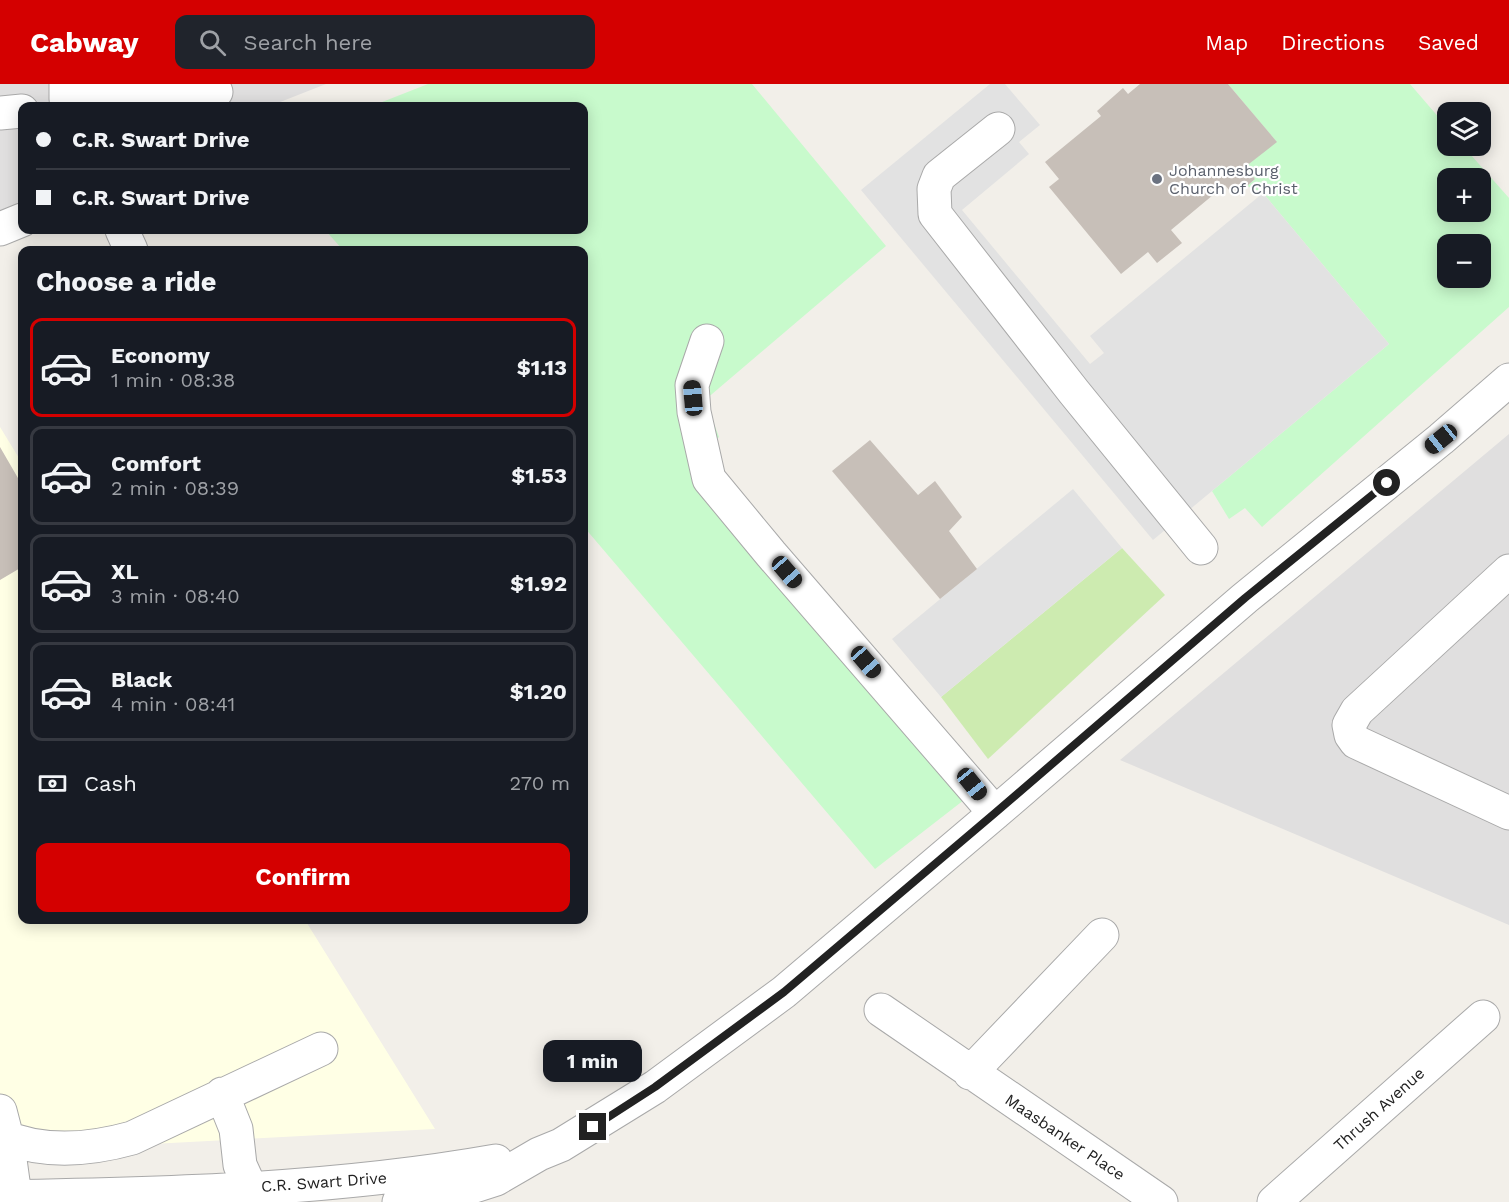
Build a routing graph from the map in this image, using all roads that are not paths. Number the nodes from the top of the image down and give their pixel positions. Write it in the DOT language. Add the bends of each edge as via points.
graph roads {
  1 [pos="216,92"];
  2 [pos="61,97"];
  3 [pos="18,111"];
  4 [pos="0,112"];
  5 [pos="998,129"];
  6 [pos="18,222"];
  7 [pos="0,229"];
  8 [pos="707,341"];
  9 [pos="1509,380"];
  10 [pos="1201,548"];
  11 [pos="1509,571"];
  12 [pos="995,813"];
  13 [pos="1509,813"];
  14 [pos="1102,935"];
  15 [pos="881,1010"];
  16 [pos="1483,1017"];
  17 [pos="321,1049"];
  18 [pos="970,1073"];
  19 [pos="226,1102"];
  20 [pos="2,1128"];
  21 [pos="539,1154"];
  22 [pos="250,1188"];
  23 [pos="206,1190"];
  24 [pos="7,1197"];
  25 [pos="399,1202"];
  26 [pos="1161,1202"];
  27 [pos="1274,1202"];
  1 -- 2 [label="street"];
  3 -- 4 [label="street"];
  5 -- 10 [label="street" via="939,176 934,189 935,214"];
  6 -- 7 [label="street"];
  8 -- 12 [label="street" via="692,384 709,479"];
  9 -- 12 [label="street, C.R. Swart Drive" via="1245,598"];
  11 -- 13 [label="street" via="1357,711 1349,725 1356,742"];
  12 -- 21 [label="street, C.R. Swart Drive" via="784,992 646,1093 561,1145"];
  14 -- 18 [label="street"];
  15 -- 18 [label="street, Maasbanker Place"];
  16 -- 27 [label="street, Thrush Avenue"];
  17 -- 19 [label="street"];
  18 -- 26 [label="street, Maasbanker Place"];
  19 -- 20 [label="street" via="132,1138 72,1150"];
  19 -- 22 [label="street" via="236,1129 240,1165"];
  19 -- 23 [label="street" via="220,1163"];
  20 -- 24 [label="street"];
  21 -- 22 [label="street, C.R. Swart Drive" via="355,1182"];
  21 -- 25 [label="street, C.R. Swart Drive" via="496,1179 456,1192"];
  22 -- 23 [label="street, C.R. Swart Drive"];
  23 -- 24 [label="street, C.R. Swart Drive"];
}
